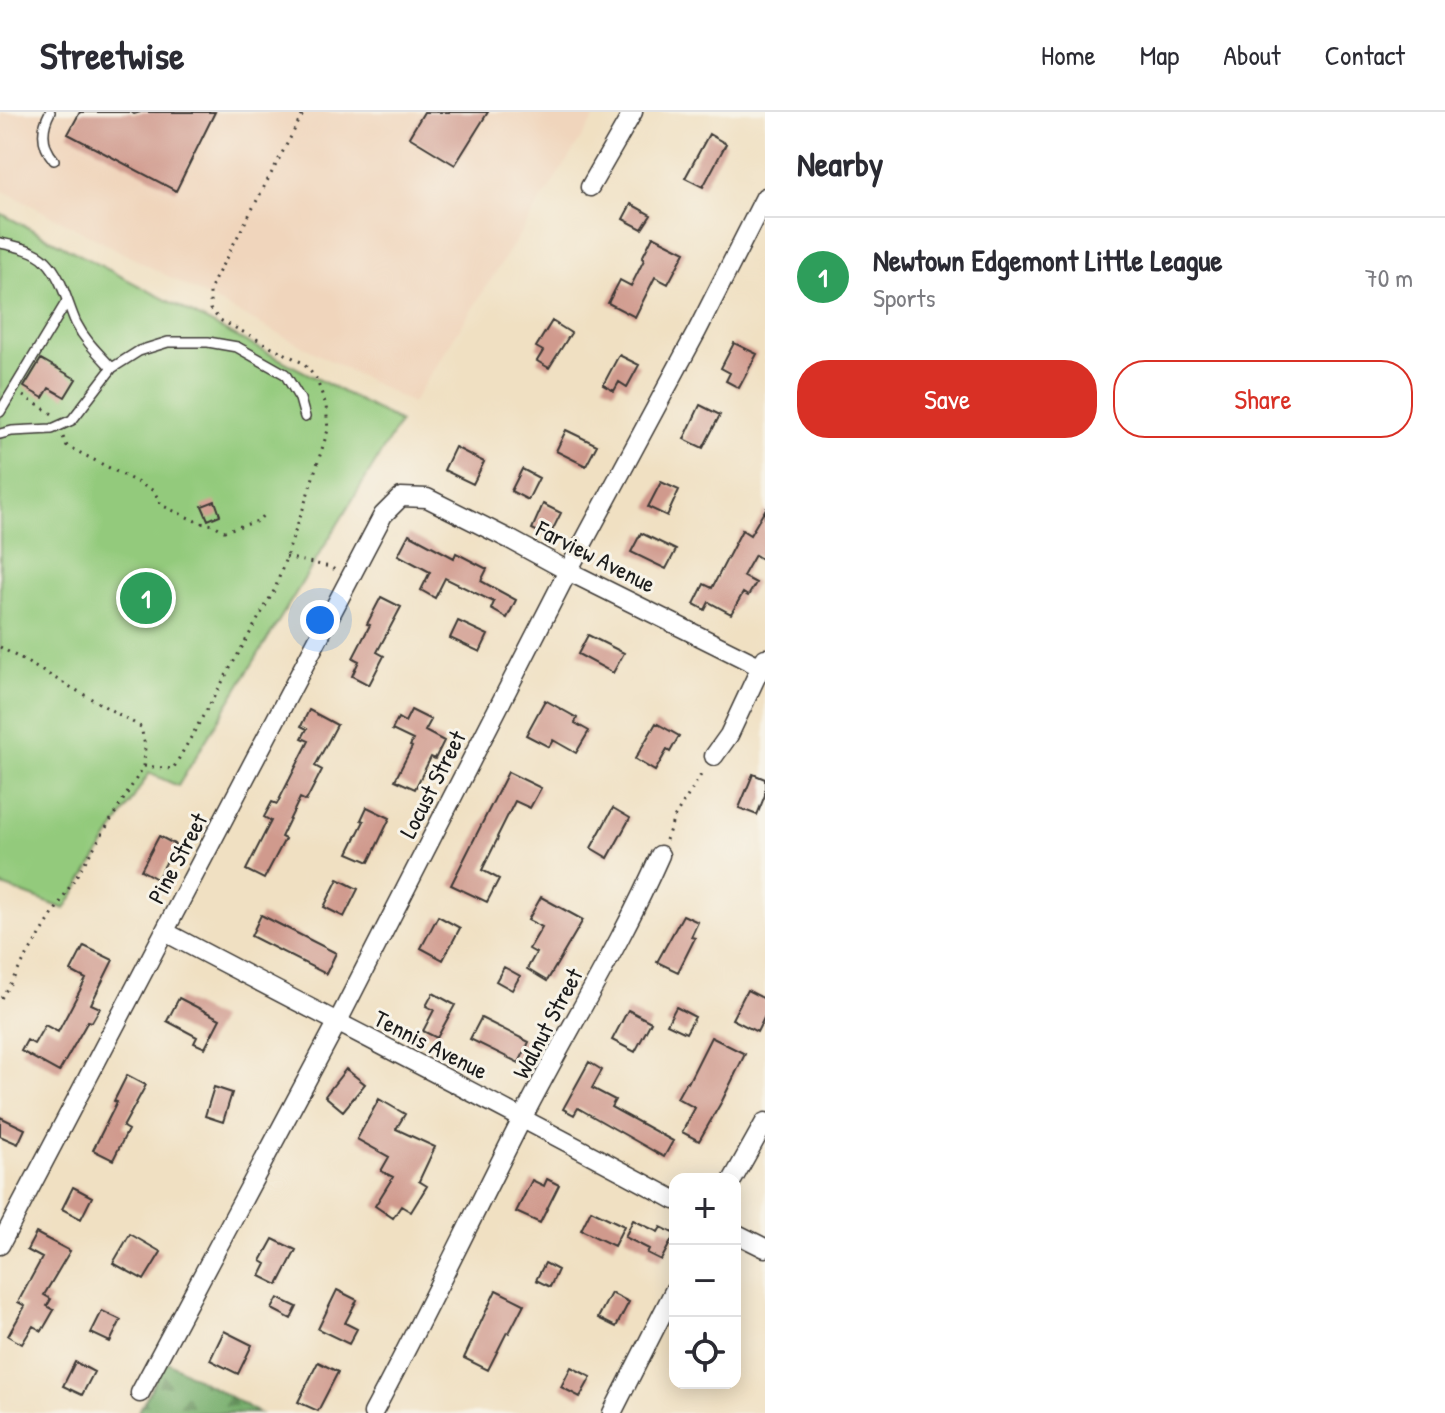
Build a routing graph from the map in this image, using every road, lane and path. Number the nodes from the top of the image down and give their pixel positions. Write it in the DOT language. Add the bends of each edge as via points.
graph roads {
  1 [pos="50,112"];
  2 [pos="304,112"];
  3 [pos="633,112"];
  4 [pos="54,160"];
  5 [pos="590,187"];
  6 [pos="765,197"];
  7 [pos="0,243"];
  8 [pos="67,301"];
  9 [pos="112,368"];
  10 [pos="13,390"];
  11 [pos="0,412"];
  12 [pos="305,417"];
  13 [pos="58,426"];
  14 [pos="0,434"];
  15 [pos="401,497"];
  16 [pos="266,512"];
  17 [pos="286,557"];
  18 [pos="568,571"];
  19 [pos="351,578"];
  20 [pos="0,647"];
  21 [pos="764,664"];
  22 [pos="714,756"];
  23 [pos="144,766"];
  24 [pos="660,855"];
  25 [pos="165,932"];
  26 [pos="0,1000"];
  27 [pos="337,1023"];
  28 [pos="523,1118"];
  29 [pos="765,1122"];
  30 [pos="736,1173"];
  31 [pos="669,1197"];
  32 [pos="741,1236"];
  33 [pos="0,1245"];
  34 [pos="765,1248"];
  35 [pos="669,1301"];
  36 [pos="140,1393"];
  37 [pos="373,1413"];
  38 [pos="612,1413"];
  1 -- 4 [label="lane" via="43,140"];
  2 -- 17 [label="path" via="210,291 210,309 220,320 303,363 316,378 326,405 328,430"];
  3 -- 5 [label="street"];
  6 -- 18 [label="street, Locust Street"];
  7 -- 8 [label="lane" via="45,258"];
  8 -- 9 [label="lane" via="86,340"];
  8 -- 10 [label="lane"];
  9 -- 12 [label="lane" via="139,351 168,342 237,347 285,374"];
  9 -- 13 [label="lane" via="72,420"];
  10 -- 11 [label="lane"];
  10 -- 13 [label="path" via="55,415"];
  13 -- 14 [label="lane"];
  13 -- 16 [label="path" via="67,446 154,491 161,505 200,523 224,531 258,521"];
  15 -- 18 [label="street, Farview Avenue" via="427,498"];
  15 -- 19 [label="street, Pine Street" via="383,515"];
  17 -- 19 [label="path" via="330,567"];
  17 -- 23 [label="path" via="275,589 173,769"];
  18 -- 21 [label="street, Farview Avenue"];
  18 -- 27 [label="street, Locust Street"];
  19 -- 25 [label="street, Pine Street"];
  20 -- 23 [label="path" via="141,727"];
  21 -- 22 [label="street"];
  22 -- 24 [label="path" via="674,818"];
  23 -- 26 [label="path"];
  24 -- 28 [label="street, Walnut Street"];
  25 -- 27 [label="street, Tennis Avenue"];
  25 -- 33 [label="street, Pine Street"];
  27 -- 28 [label="street, Tennis Avenue"];
  27 -- 36 [label="street, Locust Street"];
  28 -- 31 [label="street, Tennis Avenue"];
  28 -- 37 [label="street, Walnut Street"];
  29 -- 30 [label="street"];
  32 -- 34 [label="street"];
  35 -- 38 [label="street"];
}
